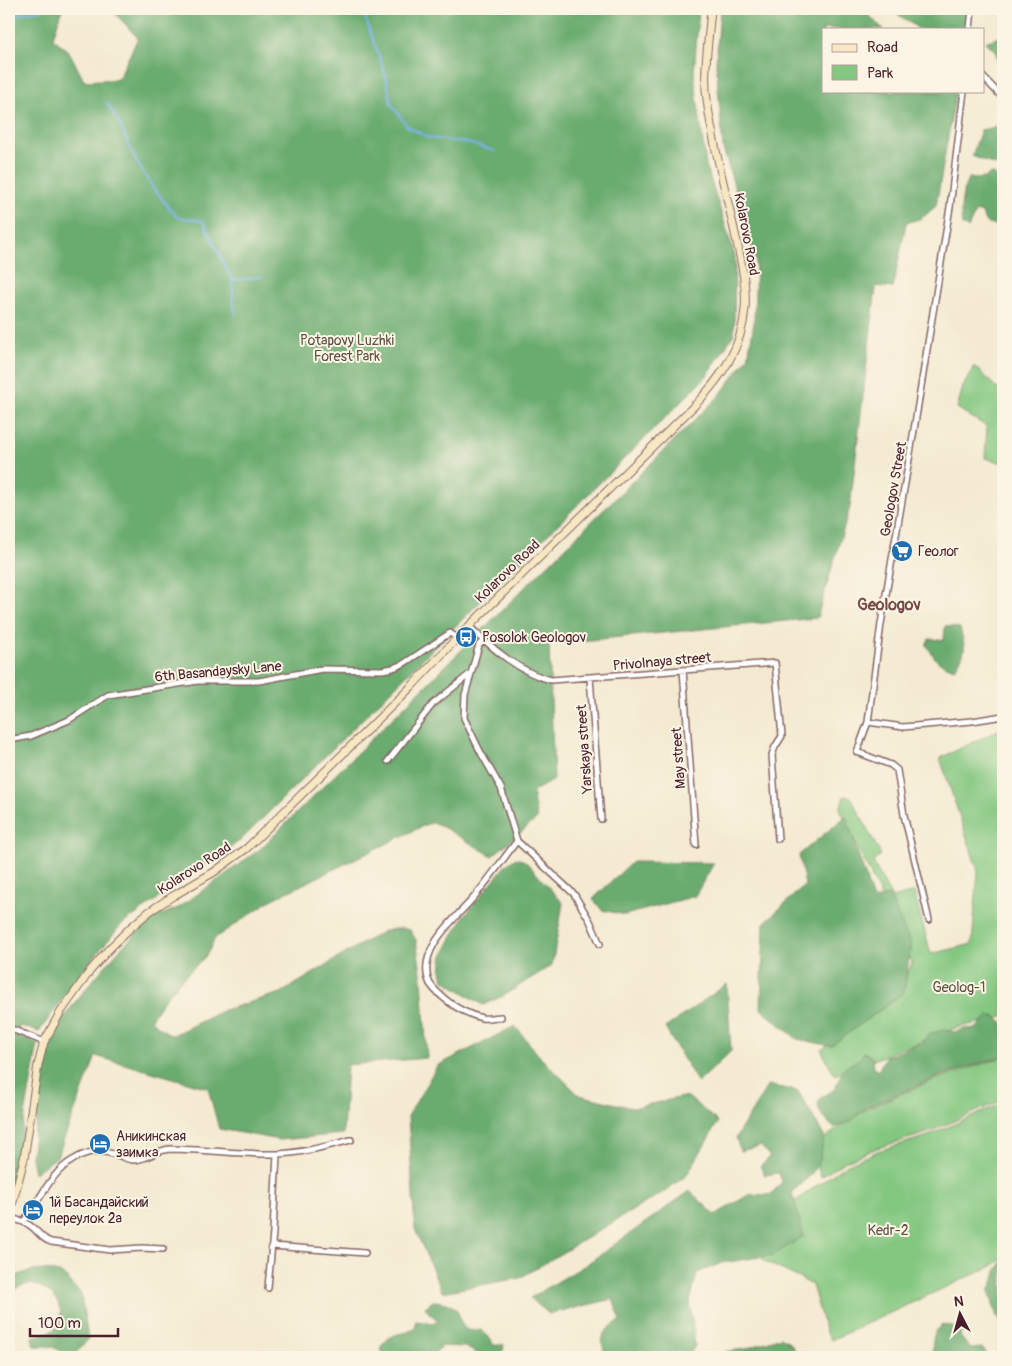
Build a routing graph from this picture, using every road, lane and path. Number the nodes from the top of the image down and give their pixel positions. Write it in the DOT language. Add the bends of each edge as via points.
graph roads {
  1 [pos="711,9"];
  2 [pos="972,9"];
  3 [pos="970,28"];
  4 [pos="984,78"];
  5 [pos="964,92"];
  6 [pos="1003,98"];
  7 [pos="469,626"];
  8 [pos="457,638"];
  9 [pos="484,640"];
  10 [pos="683,670"];
  11 [pos="471,672"];
  12 [pos="590,678"];
  13 [pos="1003,716"];
  14 [pos="868,722"];
  15 [pos="9,740"];
  16 [pos="388,761"];
  17 [pos="601,819"];
  18 [pos="778,839"];
  19 [pos="517,841"];
  20 [pos="696,845"];
  21 [pos="929,920"];
  22 [pos="600,944"];
  23 [pos="501,1017"];
  24 [pos="9,1028"];
  25 [pos="44,1042"];
  26 [pos="351,1140"];
  27 [pos="277,1154"];
  28 [pos="9,1217"];
  29 [pos="23,1222"];
  30 [pos="272,1246"];
  31 [pos="163,1249"];
  32 [pos="365,1253"];
  33 [pos="268,1288"];
  1 -- 7 [label="street, Kolarovo Road" via="706,97 744,281 745,309 734,351 725,369 696,405"];
  2 -- 3 [label="street"];
  4 -- 6 [label="street"];
  5 -- 14 [label="street, Geologov Street" via="945,239 881,624"];
  7 -- 8 [label="street, Kolarovo Road"];
  7 -- 9 [label="street"];
  8 -- 15 [label="street, 6th Basandaysky Lane" via="450,633 403,664 382,670 322,669 259,681 198,681 108,695 69,720 31,736"];
  8 -- 25 [label="street, Kolarovo Road" via="247,848 150,911 130,928 90,972 60,1013"];
  9 -- 11 [label="street" via="479,645"];
  9 -- 12 [label="street" via="538,677 551,680"];
  10 -- 12 [label="street, Privolnaya street"];
  10 -- 18 [label="street, Privolnaya street" via="775,663 782,736 772,755"];
  10 -- 20 [label="street, May street"];
  11 -- 16 [label="street" via="433,704"];
  11 -- 19 [label="street" via="464,718 501,788"];
  12 -- 17 [label="street, Yarskaya street"];
  13 -- 14 [label="street" via="903,727"];
  14 -- 21 [label="street, Geologov Street" via="857,752 897,770 904,815"];
  19 -- 22 [label="street" via="574,894"];
  19 -- 23 [label="street" via="475,896 437,938 426,967 434,990 447,1001 483,1018"];
  24 -- 25 [label="street"];
  25 -- 28 [label="street, Kolarovo Road" via="24,1159"];
  26 -- 27 [label="street"];
  27 -- 29 [label="street" via="171,1149 130,1160 106,1152 85,1154 71,1160 52,1178"];
  27 -- 30 [label="street"];
  28 -- 29 [label="street"];
  29 -- 31 [label="street" via="33,1226 51,1242 110,1250"];
  30 -- 32 [label="street"];
  30 -- 33 [label="street"];
}
